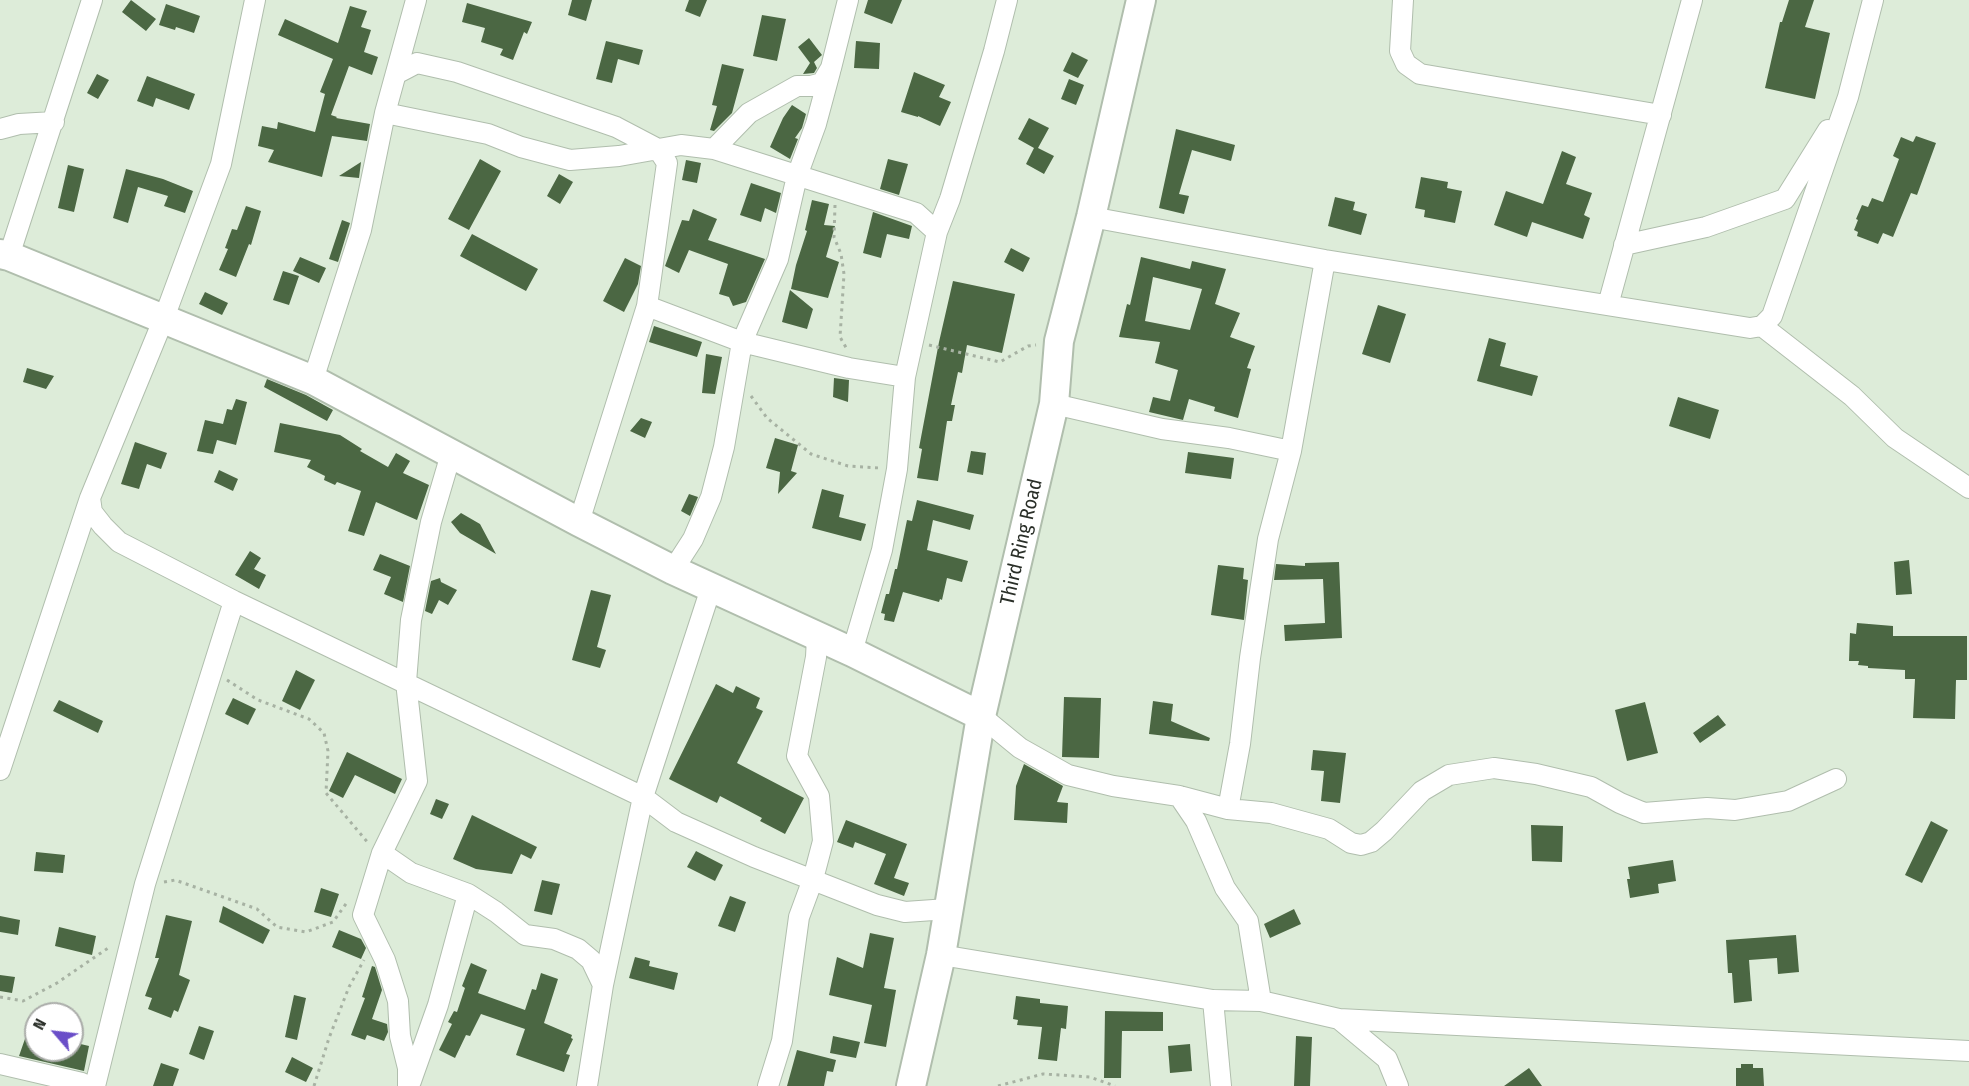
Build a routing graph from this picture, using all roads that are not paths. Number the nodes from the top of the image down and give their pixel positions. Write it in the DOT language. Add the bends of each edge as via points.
graph roads {
  1 [pos="92,0"];
  2 [pos="255,0"];
  3 [pos="416,0"];
  4 [pos="848,0"];
  5 [pos="1007,0"];
  6 [pos="1141,0"];
  7 [pos="1402,0"];
  8 [pos="1692,0"];
  9 [pos="1873,0"];
  10 [pos="831,68"];
  11 [pos="396,74"];
  12 [pos="1848,97"];
  13 [pos="386,113"];
  14 [pos="1661,115"];
  15 [pos="54,122"];
  16 [pos="0,129"];
  17 [pos="658,149"];
  18 [pos="714,149"];
  19 [pos="797,176"];
  20 [pos="950,200"];
  21 [pos="916,213"];
  22 [pos="1091,217"];
  23 [pos="937,232"];
  24 [pos="1624,245"];
  25 [pos="5,255"];
  26 [pos="1325,260"];
  27 [pos="1608,304"];
  28 [pos="646,306"];
  29 [pos="164,318"];
  30 [pos="1762,326"];
  31 [pos="742,342"];
  32 [pos="904,377"];
  33 [pos="313,380"];
  34 [pos="1054,404"];
  35 [pos="1292,451"];
  36 [pos="451,454"];
  37 [pos="1969,488"];
  38 [pos="90,498"];
  39 [pos="579,522"];
  40 [pos="673,570"];
  41 [pos="711,588"];
  42 [pos="234,601"];
  43 [pos="817,637"];
  44 [pos="852,652"];
  45 [pos="406,682"];
  46 [pos="981,716"];
  47 [pos="2,759"];
  48 [pos="1836,779"];
  49 [pos="1179,796"];
  50 [pos="643,797"];
  51 [pos="1228,809"];
  52 [pos="382,853"];
  53 [pos="813,879"];
  54 [pos="468,894"];
  55 [pos="948,909"];
  56 [pos="941,955"];
  57 [pos="603,985"];
  58 [pos="1213,1000"];
  59 [pos="1262,1001"];
  60 [pos="1340,1019"];
  61 [pos="1969,1051"];
  62 [pos="0,1064"];
  63 [pos="84,1086"];
  64 [pos="95,1086"];
  65 [pos="409,1086"];
  66 [pos="587,1086"];
  67 [pos="768,1086"];
  68 [pos="911,1086"];
  69 [pos="1221,1086"];
  70 [pos="1398,1086"];
  1 -- 15 [label="street"];
  2 -- 29 [label="street" via="221,164"];
  3 -- 11 [label="street"];
  4 -- 10 [label="street"];
  5 -- 20 [label="street"];
  6 -- 22 [label="street, Third Ring Road"];
  7 -- 14 [label="street" via="1400,51 1406,64 1420,74"];
  8 -- 14 [label="street"];
  9 -- 12 [label="street"];
  10 -- 18 [label="street" via="822,82 797,86 749,113"];
  10 -- 19 [label="street"];
  11 -- 13 [label="street"];
  11 -- 17 [label="street" via="417,63 457,72 616,127"];
  12 -- 24 [label="street" via="1785,199 1706,227"];
  12 -- 30 [label="street" via="1772,316"];
  13 -- 17 [label="street" via="488,134 570,160"];
  13 -- 33 [label="street" via="361,231"];
  14 -- 24 [label="street"];
  15 -- 16 [label="street"];
  15 -- 25 [label="street"];
  17 -- 18 [label="street" via="681,145"];
  17 -- 28 [label="street" via="667,163"];
  18 -- 19 [label="street"];
  19 -- 21 [label="street"];
  19 -- 31 [label="street" via="778,259"];
  20 -- 21 [label="street"];
  20 -- 23 [label="street"];
  21 -- 23 [label="street"];
  22 -- 26 [label="street"];
  22 -- 34 [label="street, Third Ring Road" via="1059,341"];
  23 -- 32 [label="street"];
  24 -- 27 [label="street"];
  25 -- 29 [label="street"];
  26 -- 27 [label="street"];
  26 -- 35 [label="street"];
  27 -- 30 [label="street" via="1750,328"];
  28 -- 31 [label="street"];
  28 -- 39 [label="street"];
  29 -- 33 [label="street"];
  29 -- 38 [label="street"];
  30 -- 37 [label="street" via="1852,396 1895,438"];
  31 -- 32 [label="street"];
  31 -- 40 [label="street" via="711,497 693,539"];
  32 -- 44 [label="street" via="897,469 882,550"];
  33 -- 36 [label="street"];
  34 -- 35 [label="street" via="1162,429"];
  34 -- 46 [label="street, Third Ring Road"];
  35 -- 51 [label="street" via="1268,539"];
  36 -- 39 [label="street"];
  36 -- 45 [label="street" via="430,522 411,620"];
  38 -- 42 [label="street" via="92,512 119,542"];
  38 -- 47 [label="street"];
  39 -- 40 [label="street"];
  40 -- 41 [label="street"];
  41 -- 43 [label="street"];
  41 -- 50 [label="street"];
  42 -- 45 [label="street"];
  42 -- 64 [label="street" via="145,884"];
  43 -- 44 [label="street"];
  43 -- 53 [label="street" via="797,756 819,795 823,841"];
  44 -- 46 [label="street"];
  45 -- 50 [label="street"];
  45 -- 52 [label="street" via="417,781"];
  46 -- 49 [label="street" via="1020,748 1068,775"];
  46 -- 55 [label="street, Third Ring Road"];
  48 -- 51 [label="street" via="1788,801 1735,810 1644,813 1591,787 1494,768 1449,775 1422,790 1384,831 1361,845 1329,829 1271,813"];
  49 -- 51 [label="street"];
  49 -- 59 [label="street" via="1196,821 1225,888 1248,921"];
  50 -- 53 [label="street" via="676,822"];
  50 -- 57 [label="street"];
  52 -- 54 [label="street" via="411,873"];
  52 -- 65 [label="street" via="363,915 386,960 398,1001"];
  53 -- 55 [label="street" via="905,912"];
  53 -- 67 [label="street" via="799,917 782,1041"];
  54 -- 57 [label="street" via="525,935 554,939 578,949 591,960"];
  54 -- 65 [label="street" via="438,1005"];
  55 -- 56 [label="street, Third Ring Road"];
  56 -- 58 [label="street"];
  56 -- 68 [label="street, Third Ring Road"];
  57 -- 66 [label="street"];
  58 -- 59 [label="street"];
  58 -- 69 [label="street"];
  59 -- 60 [label="street"];
  60 -- 61 [label="street"];
  60 -- 70 [label="street" via="1387,1059"];
  62 -- 63 [label="street"];
}
